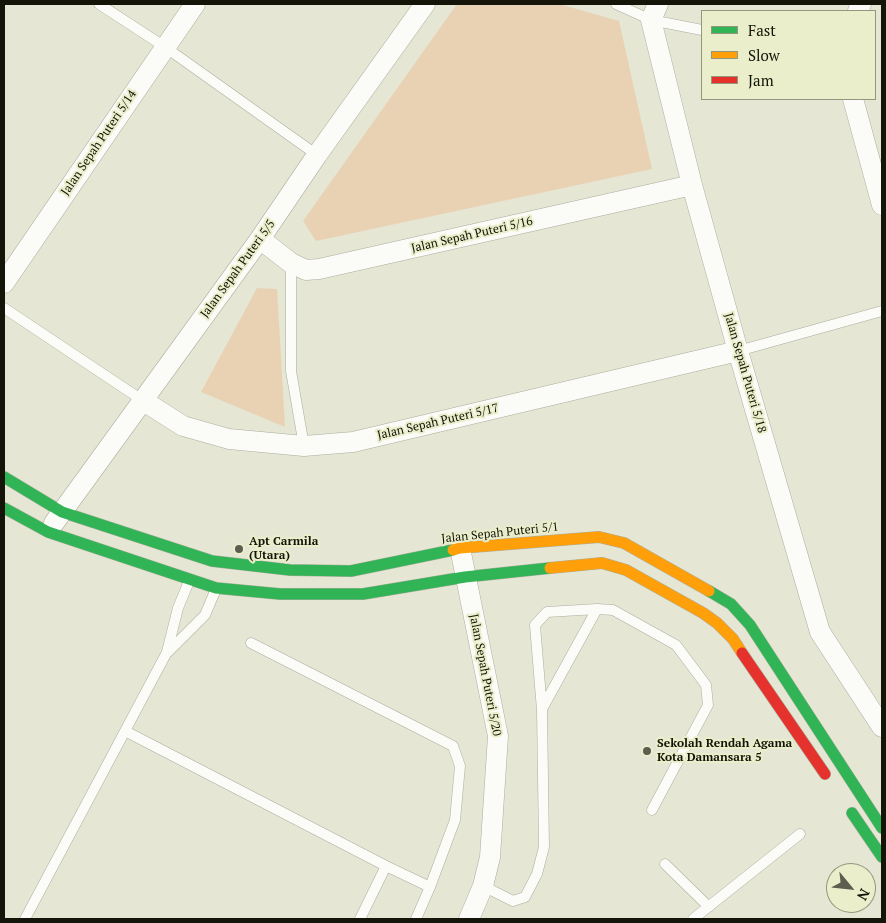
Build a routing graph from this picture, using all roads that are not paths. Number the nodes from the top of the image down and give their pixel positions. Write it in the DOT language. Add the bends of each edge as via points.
graph roads {
  1 [pos="99,4"];
  2 [pos="195,4"];
  3 [pos="425,4"];
  4 [pos="616,4"];
  5 [pos="655,12"];
  6 [pos="701,30"];
  7 [pos="165,48"];
  8 [pos="853,100"];
  9 [pos="317,155"];
  10 [pos="692,185"];
  11 [pos="882,205"];
  12 [pos="260,239"];
  13 [pos="291,264"];
  14 [pos="4,283"];
  15 [pos="4,308"];
  16 [pos="882,311"];
  17 [pos="738,351"];
  18 [pos="142,400"];
  19 [pos="304,446"];
  20 [pos="4,477"];
  21 [pos="4,508"];
  22 [pos="62,512"];
  23 [pos="48,532"];
  24 [pos="460,548"];
  25 [pos="465,577"];
  26 [pos="190,579"];
  27 [pos="216,588"];
  28 [pos="596,609"];
  29 [pos="251,643"];
  30 [pos="168,652"];
  31 [pos="542,710"];
  32 [pos="882,727"];
  33 [pos="125,731"];
  34 [pos="832,785"];
  35 [pos="843,801"];
  36 [pos="652,810"];
  37 [pos="882,828"];
  38 [pos="800,834"];
  39 [pos="882,857"];
  40 [pos="666,864"];
  41 [pos="386,866"];
  42 [pos="483,886"];
  43 [pos="430,887"];
  44 [pos="709,907"];
  45 [pos="25,919"];
  46 [pos="360,919"];
  47 [pos="416,919"];
  48 [pos="469,919"];
  49 [pos="694,919"];
  1 -- 7 [label="lane"];
  2 -- 7 [label="street, Jalan Sepah Puteri 5/14"];
  3 -- 9 [label="street, Jalan Sepah Puteri 5/5"];
  4 -- 5 [label="lane"];
  5 -- 6 [label="lane"];
  5 -- 10 [label="street, Jalan Sepah Puteri 5/18"];
  7 -- 9 [label="lane"];
  7 -- 14 [label="street, Jalan Sepah Puteri 5/14"];
  8 -- 11 [label="street"];
  9 -- 12 [label="street, Jalan Sepah Puteri 5/5"];
  10 -- 13 [label="street, Jalan Sepah Puteri 5/16" via="319,269 306,270"];
  10 -- 17 [label="street, Jalan Sepah Puteri 5/18"];
  12 -- 13 [label="street, Jalan Sepah Puteri 5/16"];
  12 -- 18 [label="street, Jalan Sepah Puteri 5/5"];
  13 -- 19 [label="lane" via="290,371"];
  15 -- 18 [label="lane"];
  16 -- 17 [label="lane"];
  17 -- 19 [label="street, Jalan Sepah Puteri 5/17" via="353,442"];
  17 -- 32 [label="street, Jalan Sepah Puteri 5/18" via="820,632"];
  18 -- 19 [label="street, Jalan Sepah Puteri 5/17" via="183,426 229,439"];
  18 -- 22 [label="street, Jalan Sepah Puteri 5/5"];
  20 -- 22 [label="street, Jalan Sepah Puteri 5/1"];
  21 -- 23 [label="street"];
  22 -- 23 [label="street, Jalan Sepah Puteri 5/5"];
  22 -- 24 [label="street, Jalan Sepah Puteri 5/1" via="212,561 290,570 351,571"];
  23 -- 26 [label="street"];
  24 -- 25 [label="street, Jalan Sepah Puteri 5/20"];
  24 -- 37 [label="street, Jalan Sepah Puteri 5/1" via="599,537 624,543 731,604 750,625"];
  25 -- 27 [label="street" via="363,594 280,594"];
  25 -- 34 [label="street" via="602,563 626,570 704,613 733,639"];
  25 -- 42 [label="street, Jalan Sepah Puteri 5/20" via="498,736 490,857"];
  26 -- 27 [label="street"];
  26 -- 30 [label="lane" via="178,608"];
  27 -- 30 [label="lane" via="205,615"];
  28 -- 31 [label="lane"];
  28 -- 31 [label="lane" via="547,612 535,625"];
  28 -- 36 [label="lane" via="613,610 676,645 706,685 708,705"];
  29 -- 43 [label="lane" via="453,746 460,766 455,820"];
  30 -- 33 [label="lane"];
  31 -- 42 [label="lane" via="544,847 537,874 525,897 513,901"];
  33 -- 41 [label="lane"];
  33 -- 45 [label="lane"];
  35 -- 39 [label="street"];
  38 -- 44 [label="lane"];
  40 -- 44 [label="lane"];
  41 -- 43 [label="lane"];
  41 -- 46 [label="lane"];
  42 -- 48 [label="street, Jalan Sepah Puteri 5/20"];
  43 -- 47 [label="lane"];
  44 -- 49 [label="lane"];
}
